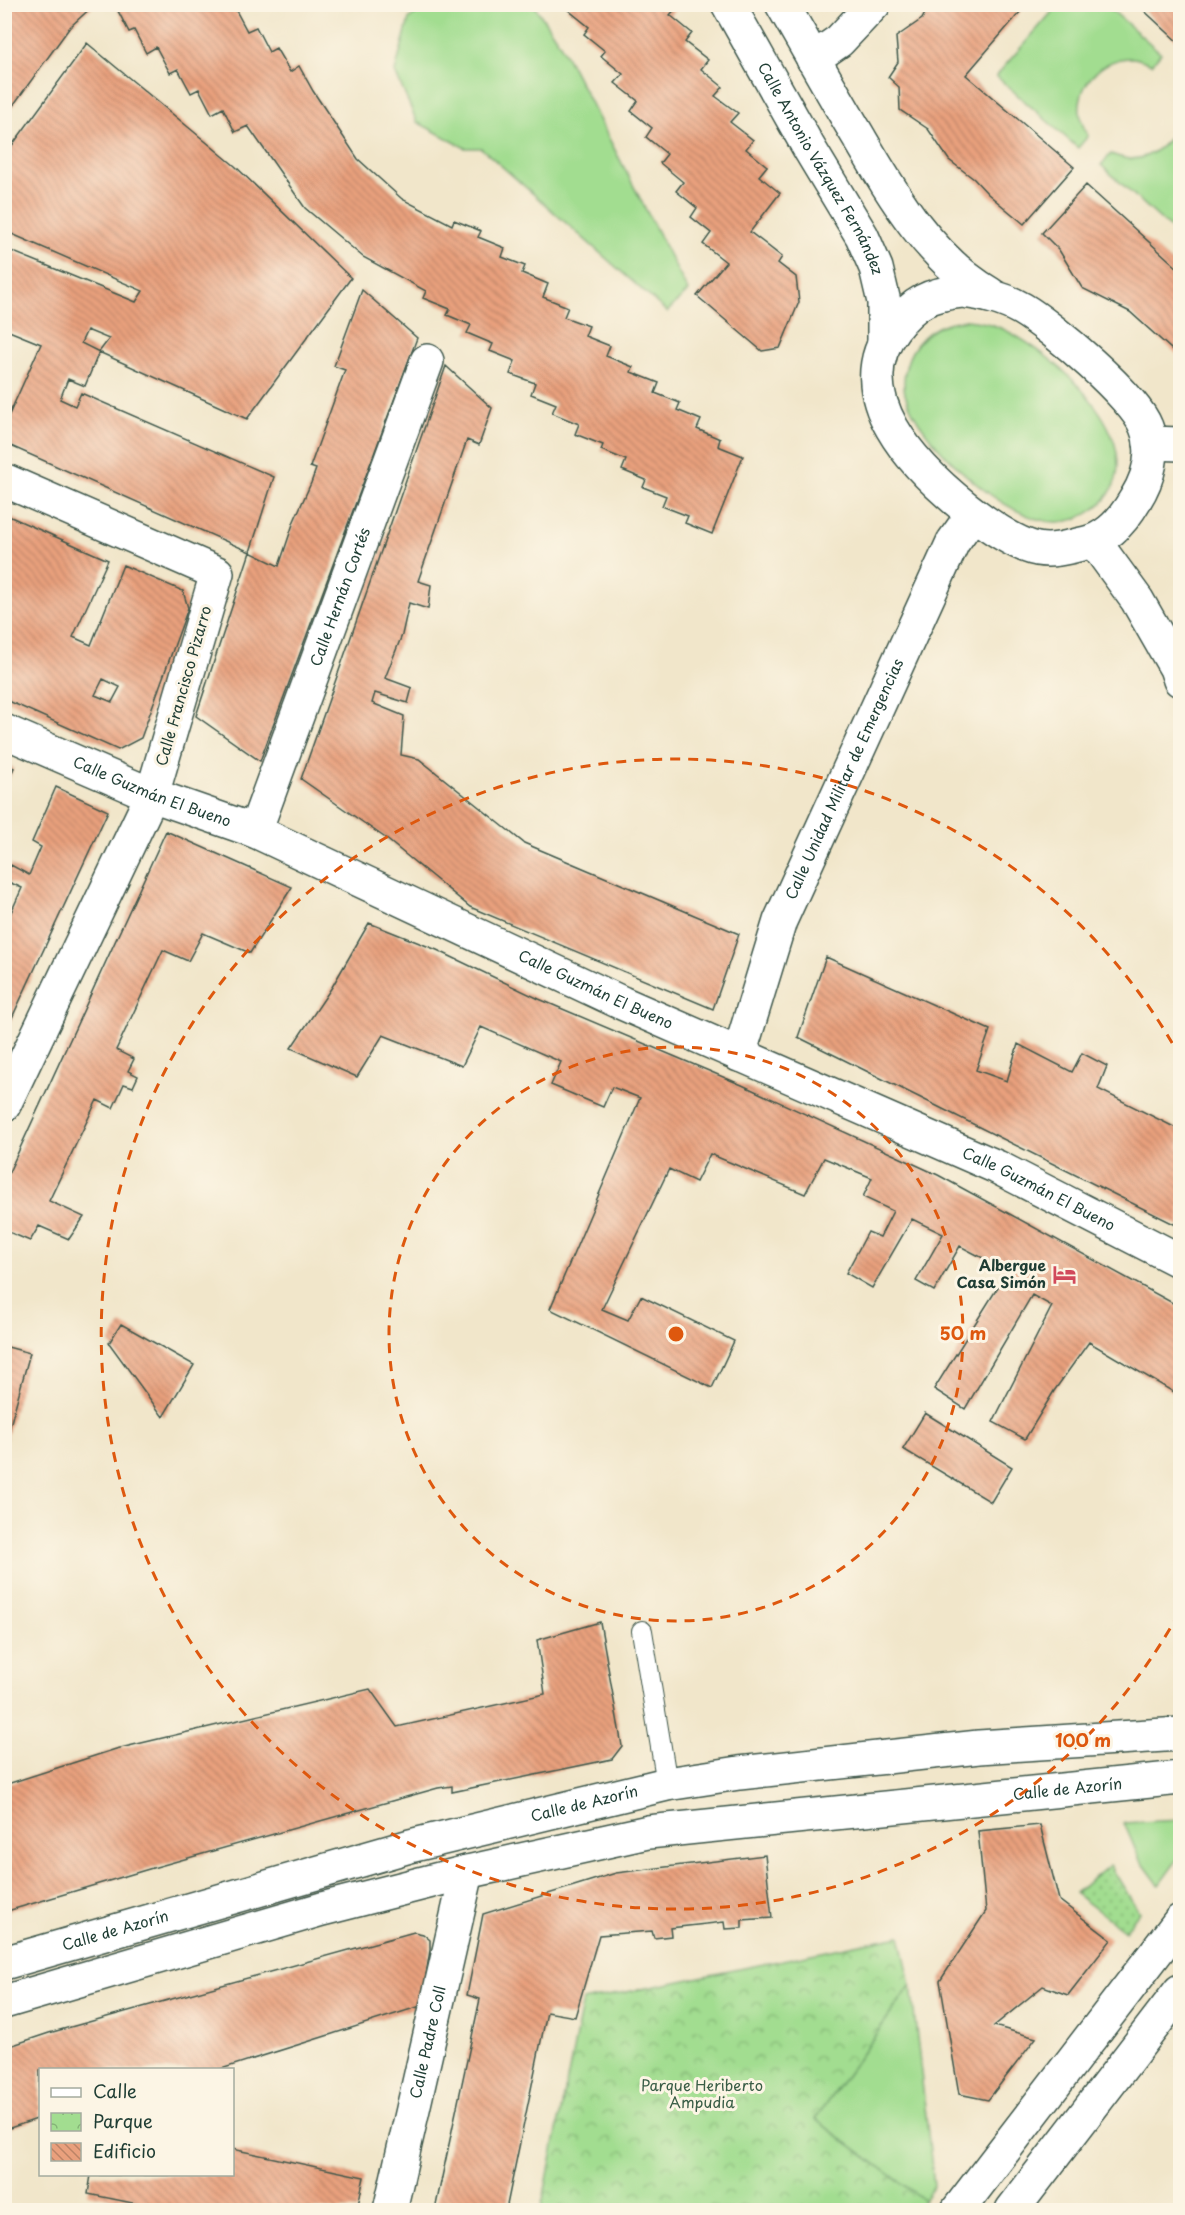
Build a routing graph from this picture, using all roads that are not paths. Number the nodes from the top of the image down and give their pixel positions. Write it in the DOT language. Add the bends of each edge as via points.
graph roads {
  1 [pos="728,4"];
  2 [pos="782,4"];
  3 [pos="874,4"];
  4 [pos="813,59"];
  5 [pos="992,295"];
  6 [pos="884,341"];
  7 [pos="426,362"];
  8 [pos="1165,444"];
  9 [pos="4,480"];
  10 [pos="973,514"];
  11 [pos="1094,541"];
  12 [pos="1180,680"];
  13 [pos="4,731"];
  14 [pos="152,795"];
  15 [pos="255,831"];
  16 [pos="739,1054"];
  17 [pos="4,1105"];
  18 [pos="1180,1261"];
  19 [pos="642,1631"];
  20 [pos="1180,1734"];
  21 [pos="1180,1778"];
  22 [pos="667,1784"];
  23 [pos="467,1872"];
  24 [pos="1180,1921"];
  25 [pos="4,1963"];
  26 [pos="1180,1991"];
  27 [pos="4,2002"];
  28 [pos="390,2211"];
  29 [pos="958,2211"];
  30 [pos="1012,2211"];
  1 -- 6 [label="main road, Calle Antonio Vázquez Fernández" via="862,236 876,268 884,302"];
  2 -- 4 [label="main road"];
  3 -- 4 [label="main road" via="838,41"];
  4 -- 5 [label="main road" via="884,179 926,239 970,283"];
  5 -- 6 [label="main road" via="962,291 923,300 908,310"];
  5 -- 8 [label="main road" via="1051,328 1113,385"];
  6 -- 10 [label="main road, Calle Antonio Vázquez Fernández" via="877,379 880,401 892,431 914,460"];
  7 -- 15 [label="main road, Calle Hernán Cortés"];
  8 -- 11 [label="main road" via="1128,512"];
  9 -- 14 [label="main road, Calle Francisco Pizarro" via="217,573"];
  10 -- 11 [label="main road, Calle Antonio Vázquez Fernández" via="1036,549 1059,550"];
  10 -- 16 [label="main road, Calle Unidad Militar de Emergencias" via="953,542 780,921"];
  11 -- 12 [label="main road" via="1137,600"];
  13 -- 14 [label="main road, Calle Guzmán El Bueno"];
  14 -- 15 [label="main road, Calle Guzmán El Bueno"];
  14 -- 17 [label="main road, Calle Francisco Pizarro"];
  15 -- 16 [label="main road, Calle Guzmán El Bueno"];
  16 -- 18 [label="main road, Calle Guzmán El Bueno" via="997,1167"];
  19 -- 22 [label="lane"];
  20 -- 22 [label="main road, Calle de Azorín" via="979,1747"];
  21 -- 23 [label="main road, Calle de Azorín" via="648,1832"];
  22 -- 25 [label="main road, Calle de Azorín" via="410,1846"];
  23 -- 27 [label="main road, Calle de Azorín" via="322,1909"];
  23 -- 28 [label="main road, Calle Padre Coll"];
  24 -- 29 [label="main road"];
  26 -- 30 [label="main road"];
}
